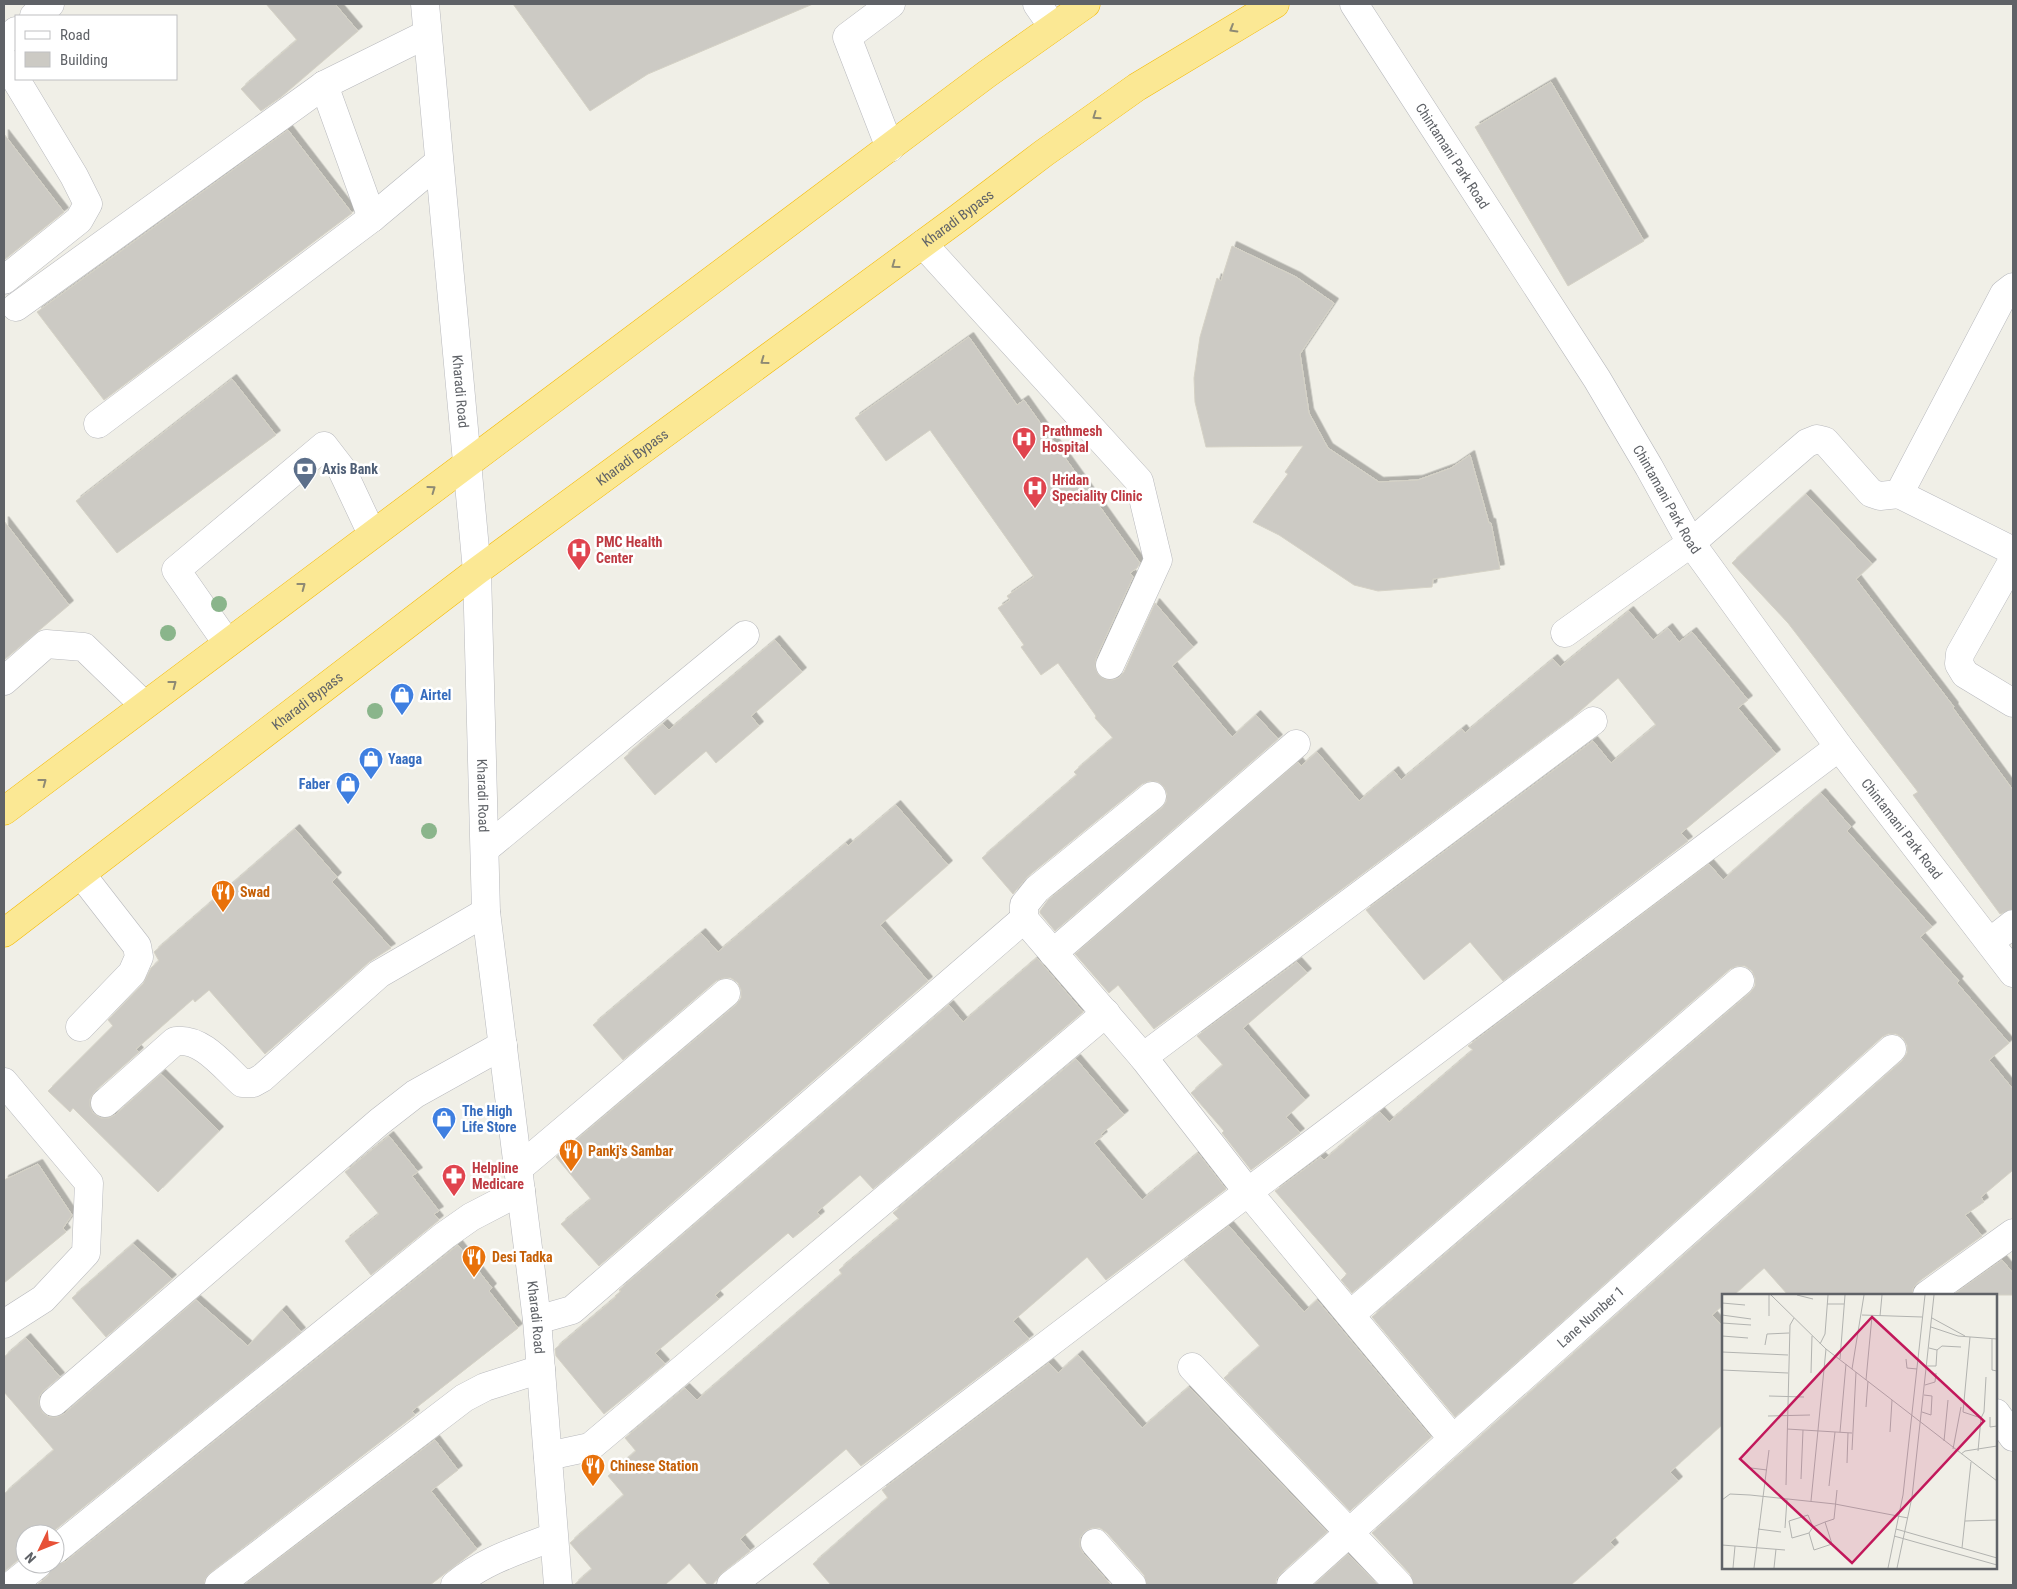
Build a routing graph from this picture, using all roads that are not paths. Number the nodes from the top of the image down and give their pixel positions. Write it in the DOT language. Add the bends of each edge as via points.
graph roads {
  1 [pos="50,4"];
  2 [pos="425,4"];
  3 [pos="890,4"];
  4 [pos="1037,4"];
  5 [pos="1086,4"];
  6 [pos="1275,4"];
  7 [pos="1354,4"];
  8 [pos="35,15"];
  9 [pos="1053,27"];
  10 [pos="15,32"];
  11 [pos="428,34"];
  12 [pos="4,41"];
  13 [pos="4,60"];
  14 [pos="15,78"];
  15 [pos="16,80"];
  16 [pos="324,85"];
  17 [pos="890,148"];
  18 [pos="439,162"];
  19 [pos="372,218"];
  20 [pos="923,244"];
  21 [pos="4,280"];
  22 [pos="2013,287"];
  23 [pos="16,307"];
  24 [pos="98,424"];
  25 [pos="466,464"];
  26 [pos="1899,494"];
  27 [pos="372,534"];
  28 [pos="1691,543"];
  29 [pos="2013,550"];
  30 [pos="2013,560"];
  31 [pos="476,572"];
  32 [pos="1564,633"];
  33 [pos="745,635"];
  34 [pos="228,644"];
  35 [pos="1110,665"];
  36 [pos="4,681"];
  37 [pos="2013,703"];
  38 [pos="144,706"];
  39 [pos="1594,721"];
  40 [pos="1296,744"];
  41 [pos="1839,747"];
  42 [pos="1152,796"];
  43 [pos="4,811"];
  44 [pos="485,849"];
  45 [pos="81,874"];
  46 [pos="486,912"];
  47 [pos="1024,919"];
  48 [pos="2013,924"];
  49 [pos="4,933"];
  50 [pos="1990,942"];
  51 [pos="1053,953"];
  52 [pos="2013,973"];
  53 [pos="1740,981"];
  54 [pos="726,993"];
  55 [pos="1106,1013"];
  56 [pos="80,1027"];
  57 [pos="503,1045"];
  58 [pos="1892,1049"];
  59 [pos="1143,1057"];
  60 [pos="4,1082"];
  61 [pos="105,1104"];
  62 [pos="520,1180"];
  63 [pos="1248,1192"];
  64 [pos="2013,1233"];
  65 [pos="1928,1294"];
  66 [pos="1351,1314"];
  67 [pos="537,1320"];
  68 [pos="4,1324"];
  69 [pos="1192,1367"];
  70 [pos="542,1369"];
  71 [pos="54,1402"];
  72 [pos="1997,1414"];
  73 [pos="2013,1437"];
  74 [pos="1453,1439"];
  75 [pos="548,1456"];
  76 [pos="1349,1533"];
  77 [pos="553,1538"];
  78 [pos="65,1542"];
  79 [pos="1096,1543"];
  80 [pos="26,1574"];
  81 [pos="12,1585"];
  82 [pos="219,1585"];
  83 [pos="455,1585"];
  84 [pos="558,1585"];
  85 [pos="731,1585"];
  86 [pos="1132,1585"];
  87 [pos="1291,1585"];
  88 [pos="1398,1585"];
  1 -- 8 [label="street"];
  2 -- 11 [label="street, Kharadi Road"];
  3 -- 17 [label="street" via="847,37"];
  4 -- 9 [label="street"];
  5 -- 9 [label="highway"];
  6 -- 20 [label="highway, Kharadi Bypass, one-way" via="1138,86"];
  7 -- 28 [label="street, Chintamani Park Road" via="1597,378"];
  9 -- 17 [label="highway"];
  10 -- 12 [label="street"];
  11 -- 16 [label="street"];
  11 -- 18 [label="street, Kharadi Road"];
  13 -- 14 [label="street"];
  15 -- 21 [label="street" via="88,204 79,220"];
  16 -- 19 [label="street"];
  16 -- 23 [label="street"];
  17 -- 25 [label="highway"];
  18 -- 19 [label="street"];
  18 -- 25 [label="street, Kharadi Road"];
  19 -- 24 [label="street"];
  20 -- 31 [label="highway, Kharadi Bypass, one-way"];
  20 -- 35 [label="street" via="1139,481 1158,560"];
  22 -- 26 [label="street" via="2004,294"];
  27 -- 25 [label="highway, one-way"];
  25 -- 31 [label="street, Kharadi Road"];
  26 -- 28 [label="street" via="1880,496 1872,493 1826,441 1817,439 1807,443"];
  26 -- 29 [label="street"];
  34 -- 27 [label="highway, one-way"];
  27 -- 34 [label="street" via="341,468 324,446 176,570"];
  28 -- 32 [label="street"];
  28 -- 41 [label="street, Chintamani Park Road"];
  30 -- 37 [label="street" via="1960,654 1959,664 1965,674"];
  31 -- 44 [label="street, Kharadi Road"];
  31 -- 45 [label="highway, Kharadi Bypass"];
  33 -- 44 [label="street"];
  38 -- 34 [label="highway, one-way"];
  36 -- 38 [label="street" via="46,644 84,647"];
  43 -- 38 [label="highway, one-way"];
  39 -- 59 [label="street"];
  40 -- 51 [label="street"];
  41 -- 50 [label="street, Chintamani Park Road"];
  41 -- 63 [label="street"];
  42 -- 47 [label="street" via="1038,889 1024,905"];
  44 -- 46 [label="street, Kharadi Road"];
  45 -- 49 [label="highway, Kharadi Bypass"];
  45 -- 56 [label="street" via="137,946 139,957 132,972"];
  46 -- 57 [label="street, Kharadi Road"];
  46 -- 61 [label="street" via="379,974 253,1083 242,1083 199,1046 185,1040 175,1041"];
  47 -- 51 [label="street"];
  47 -- 67 [label="street" via="572,1310"];
  48 -- 50 [label="street"];
  50 -- 52 [label="street, Chintamani Park Road"];
  51 -- 55 [label="street"];
  53 -- 66 [label="street"];
  54 -- 62 [label="street"];
  55 -- 59 [label="street"];
  55 -- 75 [label="street" via="590,1446"];
  57 -- 62 [label="street, Kharadi Road"];
  57 -- 71 [label="street" via="415,1094 379,1122"];
  58 -- 74 [label="street, Lane Number 1"];
  59 -- 63 [label="street"];
  60 -- 68 [label="street" via="89,1183 86,1253 43,1299"];
  62 -- 67 [label="street, Kharadi Road"];
  62 -- 78 [label="street" via="409,1262"];
  63 -- 66 [label="street"];
  63 -- 85 [label="street"];
  64 -- 65 [label="street"];
  66 -- 74 [label="street"];
  67 -- 70 [label="street, Kharadi Road"];
  69 -- 76 [label="street"];
  70 -- 75 [label="street, Kharadi Road"];
  70 -- 82 [label="street" via="485,1387 464,1398"];
  72 -- 73 [label="street"];
  74 -- 76 [label="street, Lane Number 1"];
  75 -- 77 [label="street, Kharadi Road"];
  76 -- 87 [label="street, Lane Number 1"];
  76 -- 88 [label="street"];
  77 -- 83 [label="street" via="501,1557"];
  77 -- 84 [label="street, Kharadi Road"];
  79 -- 86 [label="street"];
  80 -- 81 [label="street"];
}
